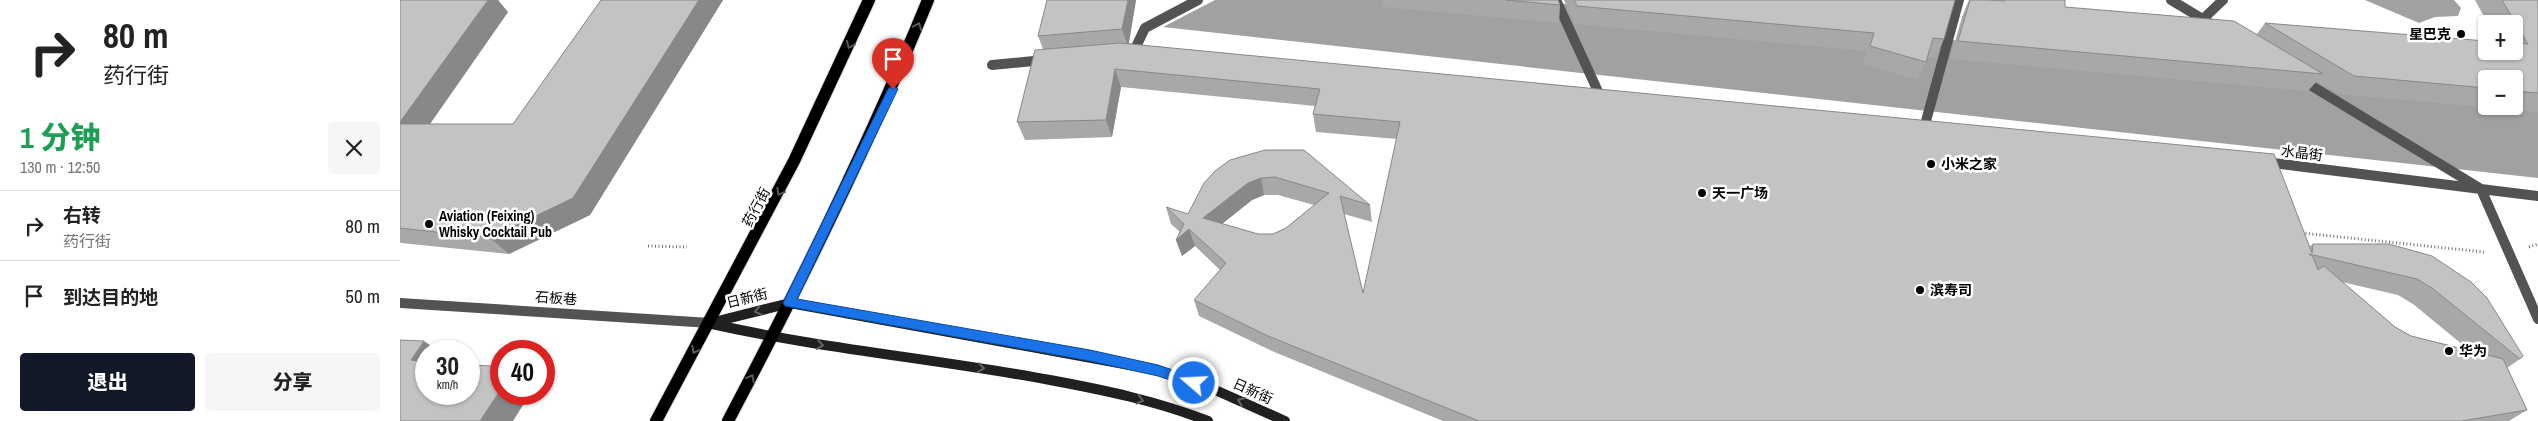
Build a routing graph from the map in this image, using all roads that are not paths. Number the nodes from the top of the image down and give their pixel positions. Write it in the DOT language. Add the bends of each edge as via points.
graph roads {
  1 [pos="869,0"];
  2 [pos="928,0"];
  3 [pos="1198,0"];
  4 [pos="1556,0"];
  5 [pos="1959,0"];
  6 [pos="2171,0"];
  7 [pos="2223,0"];
  8 [pos="2202,19"];
  9 [pos="2219,30"];
  10 [pos="1133,54"];
  11 [pos="1058,59"];
  12 [pos="992,65"];
  13 [pos="2295,76"];
  14 [pos="1601,98"];
  15 [pos="1923,132"];
  16 [pos="2251,161"];
  17 [pos="2481,189"];
  18 [pos="2538,196"];
  19 [pos="400,303"];
  20 [pos="790,303"];
  21 [pos="2538,319"];
  22 [pos="710,323"];
  23 [pos="772,339"];
  24 [pos="656,421"];
  25 [pos="728,421"];
  26 [pos="1208,421"];
  27 [pos="1285,421"];
  1 -- 22 [label="main road, 药行街, one-way" via="834,83 784,186"];
  20 -- 2 [label="main road, one-way" via="893,89"];
  3 -- 10 [label="street" via="1145,28"];
  4 -- 14 [label="street"];
  5 -- 15 [label="street"];
  6 -- 8 [label="street"];
  7 -- 8 [label="street"];
  8 -- 9 [label="street"];
  11 -- 12 [label="street"];
  13 -- 17 [label="street"];
  16 -- 17 [label="street, 水晶街"];
  17 -- 18 [label="street, 水晶街"];
  17 -- 21 [label="street"];
  19 -- 22 [label="street, 石板巷"];
  20 -- 22 [label="street, 日新街, one-way"];
  20 -- 23 [label="main road"];
  27 -- 20 [label="street, 日新街, one-way" via="1213,389 1158,370"];
  22 -- 23 [label="street, 日新街"];
  22 -- 24 [label="main road, 药行街, one-way"];
  25 -- 23 [label="main road, one-way"];
  23 -- 26 [label="street, 日新街, one-way" via="1012,373 1144,401"];
}
